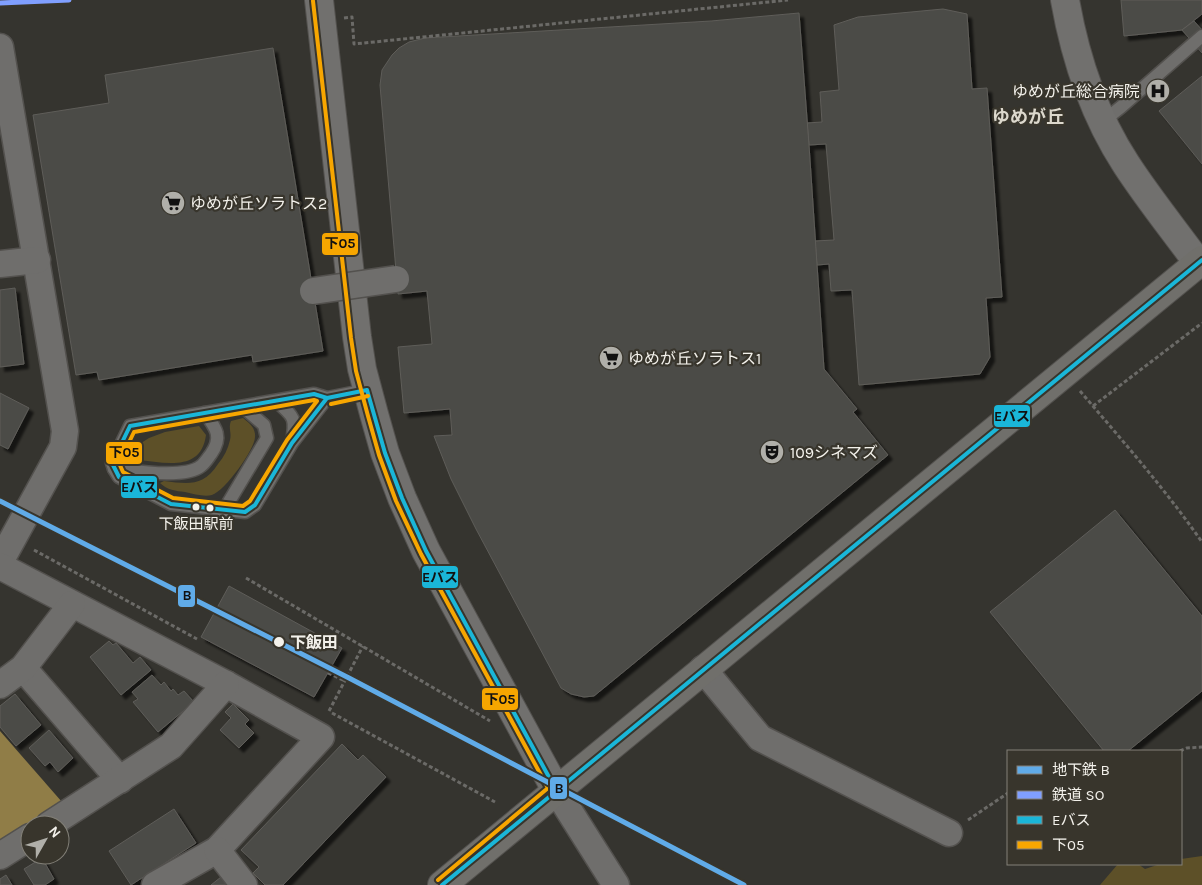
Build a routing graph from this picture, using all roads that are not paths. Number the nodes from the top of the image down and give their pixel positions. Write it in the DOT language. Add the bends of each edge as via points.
graph roads {
  1 [pos="319,0"];
  2 [pos="1065,0"];
  3 [pos="1202,36"];
  4 [pos="1,60"];
  5 [pos="1102,122"];
  6 [pos="11,168"];
  7 [pos="37,260"];
  8 [pos="0,264"];
  9 [pos="1201,266"];
  10 [pos="396,279"];
  11 [pos="313,292"];
  12 [pos="367,390"];
  13 [pos="327,398"];
  14 [pos="276,402"];
  15 [pos="243,407"];
  16 [pos="205,413"];
  17 [pos="292,443"];
  18 [pos="114,470"];
  19 [pos="224,510"];
  20 [pos="0,562"];
  21 [pos="0,566"];
  22 [pos="72,604"];
  23 [pos="23,668"];
  24 [pos="703,670"];
  25 [pos="226,684"];
  26 [pos="0,685"];
  27 [pos="120,780"];
  28 [pos="556,790"];
  29 [pos="65,815"];
  30 [pos="949,833"];
  31 [pos="20,843"];
  32 [pos="217,850"];
  33 [pos="0,856"];
  34 [pos="155,885"];
  35 [pos="244,885"];
  36 [pos="442,885"];
  37 [pos="616,885"];
  1 -- 12 [label="street" via="355,319"];
  2 -- 5 [label="street" via="1085,78"];
  3 -- 5 [label="lane"];
  4 -- 6 [label="street"];
  5 -- 9 [label="street" via="1126,163"];
  6 -- 7 [label="street"];
  7 -- 8 [label="street"];
  7 -- 20 [label="street" via="65,431 63,447"];
  9 -- 24 [label="main road" via="1065,373"];
  10 -- 11 [label="street, bridge"];
  12 -- 13 [label="lane"];
  12 -- 28 [label="street" via="385,454 426,551"];
  13 -- 14 [label="lane" via="314,394"];
  13 -- 17 [label="lane"];
  14 -- 15 [label="lane"];
  14 -- 17 [label="lane" via="295,422"];
  15 -- 16 [label="lane"];
  15 -- 19 [label="lane" via="264,425 267,438"];
  16 -- 18 [label="lane" via="130,426 112,463"];
  16 -- 18 [label="lane" via="217,430 218,440 202,466 176,473"];
  17 -- 19 [label="lane" via="255,505 245,512"];
  18 -- 19 [label="lane" via="119,476 171,504"];
  21 -- 22 [label="street"];
  22 -- 23 [label="street"];
  22 -- 25 [label="street"];
  23 -- 26 [label="street"];
  23 -- 27 [label="street"];
  24 -- 28 [label="main road"];
  24 -- 30 [label="street" via="760,738"];
  25 -- 27 [label="street" via="171,746"];
  25 -- 32 [label="street" via="321,737"];
  27 -- 29 [label="street"];
  28 -- 36 [label="main road"];
  28 -- 37 [label="street"];
  31 -- 33 [label="street"];
  32 -- 34 [label="street"];
  32 -- 35 [label="street"];
}
